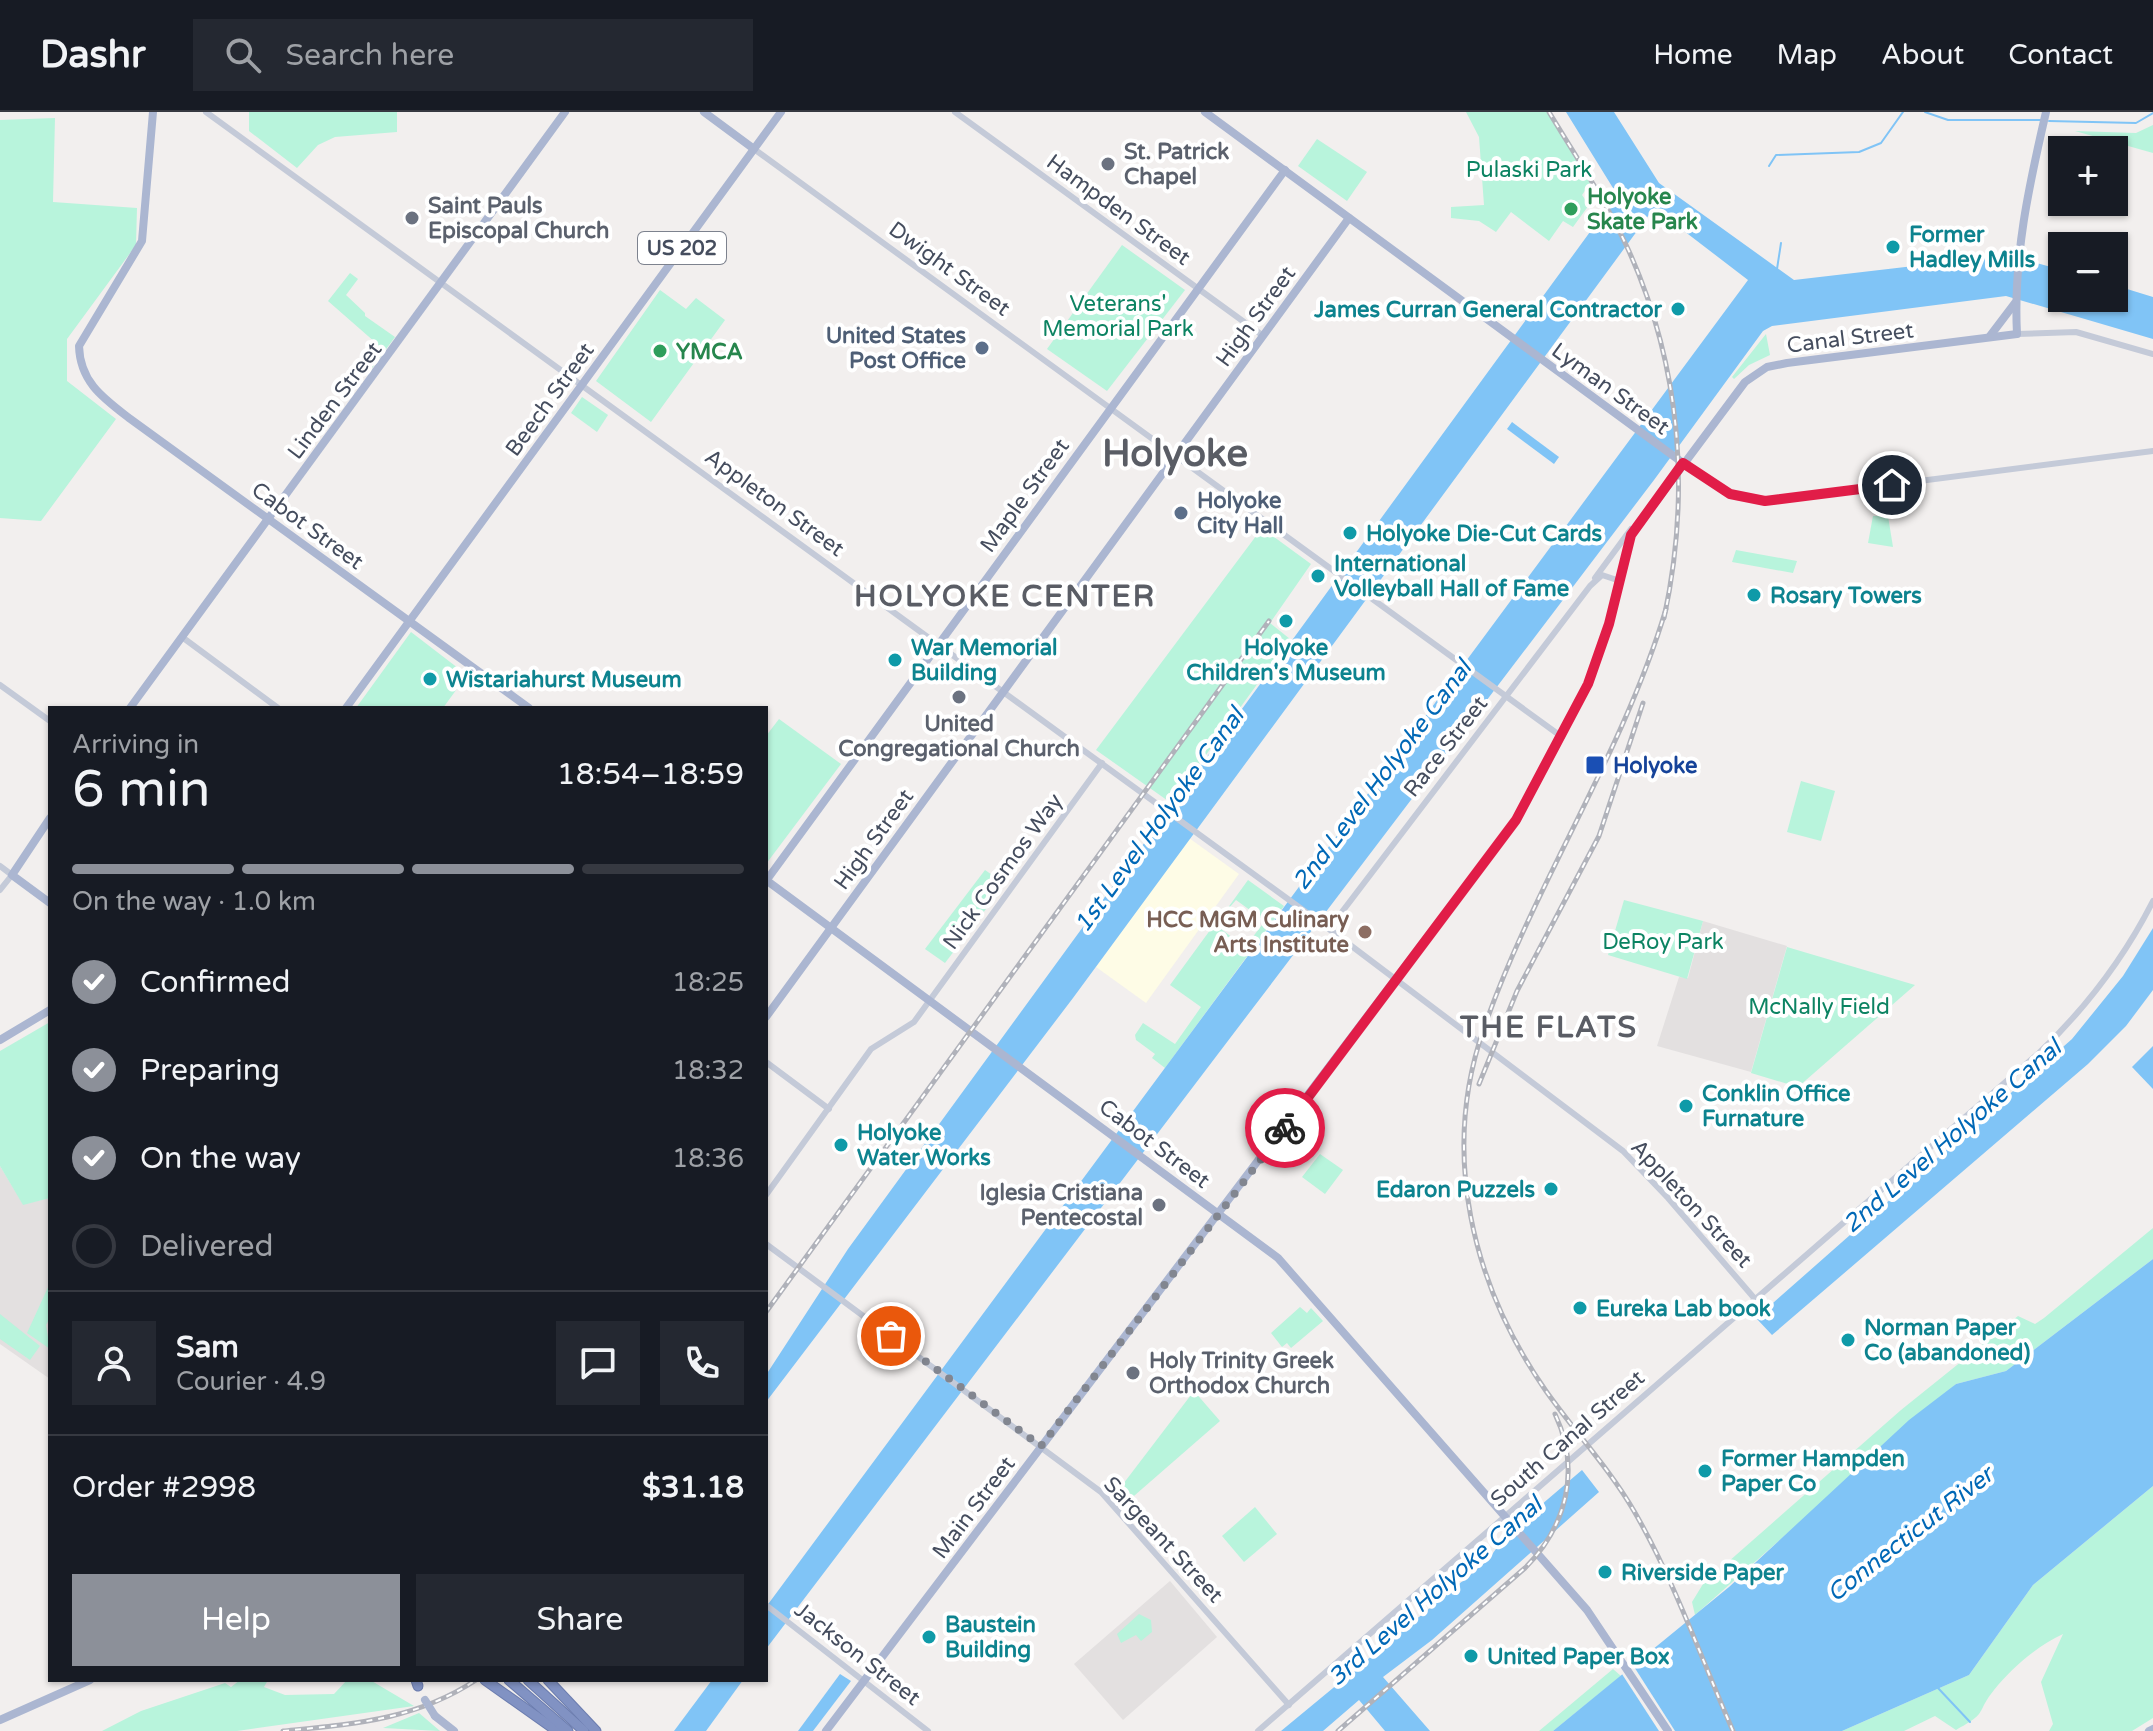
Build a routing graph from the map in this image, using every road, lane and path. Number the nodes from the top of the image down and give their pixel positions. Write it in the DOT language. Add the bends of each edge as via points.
graph roads {
  1 [pos="153,112"];
  2 [pos="206,112"];
  3 [pos="565,112"];
  4 [pos="704,112"];
  5 [pos="781,112"];
  6 [pos="955,112"];
  7 [pos="1205,112"];
  8 [pos="2046,112"];
  9 [pos="754,149"];
  10 [pos="1285,170"];
  11 [pos="1349,218"];
  12 [pos="442,283"];
  13 [pos="1197,289"];
  14 [pos="2016,302"];
  15 [pos="2017,334"];
  16 [pos="1262,335"];
  17 [pos="1989,337"];
  18 [pos="2153,354"];
  19 [pos="583,384"];
  20 [pos="1109,406"];
  21 [pos="2153,451"];
  22 [pos="1175,455"];
  23 [pos="1683,463"];
  24 [pos="269,519"];
  25 [pos="1639,521"];
  26 [pos="1620,581"];
  27 [pos="1590,586"];
  28 [pos="410,621"];
  29 [pos="182,637"];
  30 [pos="938,644"];
  31 [pos="0,685"];
  32 [pos="1004,690"];
  33 [pos="1506,696"];
  34 [pos="131,706"];
  35 [pos="275,706"];
  36 [pos="347,706"];
  37 [pos="526,706"];
  38 [pos="48,720"];
  39 [pos="1562,737"];
  40 [pos="1102,763"];
  41 [pos="48,821"];
  42 [pos="0,866"];
  43 [pos="12,875"];
  44 [pos="768,878"];
  45 [pos="768,882"];
  46 [pos="0,890"];
  47 [pos="2153,901"];
  48 [pos="48,902"];
  49 [pos="830,928"];
  50 [pos="1329,929"];
  51 [pos="1396,980"];
  52 [pos="931,1000"];
  53 [pos="48,1011"];
  54 [pos="768,1014"];
  55 [pos="0,1040"];
  56 [pos="768,1063"];
  57 [pos="829,1109"];
  58 [pos="768,1192"];
  59 [pos="1219,1214"];
  60 [pos="768,1245"];
  61 [pos="1755,1299"];
  62 [pos="1041,1446"];
  63 [pos="1507,1519"];
  64 [pos="768,1606"];
  65 [pos="865,1680"];
  66 [pos="86,1682"];
  67 [pos="488,1682"];
  68 [pos="511,1682"];
  69 [pos="530,1682"];
  70 [pos="550,1682"];
  71 [pos="417,1683"];
  72 [pos="1289,1705"];
  73 [pos="0,1720"];
  74 [pos="454,1731"];
  75 [pos="557,1731"];
  76 [pos="568,1731"];
  77 [pos="584,1731"];
  78 [pos="596,1731"];
  79 [pos="826,1731"];
  80 [pos="928,1731"];
  81 [pos="1258,1731"];
  82 [pos="1668,1731"];
  1 -- 24 [label="main road, Cabot Street" via="142,241 89,325 79,346 80,360 85,377 109,402"];
  2 -- 12 [label="street, Appleton Street"];
  3 -- 12 [label="main road, Linden Street"];
  4 -- 9 [label="main road, Dwight Street"];
  5 -- 9 [label="main road, Beech Street / US 202"];
  6 -- 13 [label="street, Hampden Street"];
  7 -- 10 [label="main road, Lyman Street"];
  8 -- 14 [label="main road" via="2019,252"];
  9 -- 19 [label="main road, Beech Street / US 202"];
  9 -- 20 [label="street, Dwight Street"];
  10 -- 11 [label="main road, Lyman Street"];
  10 -- 13 [label="main road, Maple Street"];
  11 -- 16 [label="main road, High Street"];
  11 -- 23 [label="main road, Lyman Street"];
  12 -- 19 [label="street, Appleton Street"];
  12 -- 24 [label="main road, Linden Street"];
  13 -- 16 [label="street, Hampden Street"];
  13 -- 20 [label="main road, Maple Street"];
  14 -- 15 [label="main road"];
  14 -- 17 [label="main road"];
  15 -- 17 [label="main road, Canal Street"];
  15 -- 18 [label="street" via="2076,332"];
  16 -- 22 [label="main road, High Street"];
  17 -- 23 [label="main road, Canal Street" via="1767,367 1745,382"];
  19 -- 28 [label="main road, Beech Street / US 202"];
  19 -- 30 [label="street, Appleton Street"];
  20 -- 22 [label="street, Dwight Street"];
  20 -- 30 [label="main road, Maple Street"];
  21 -- 23 [label="street, Lyman Street" via="1765,501 1730,494"];
  22 -- 32 [label="main road, High Street"];
  22 -- 33 [label="street, Dwight Street"];
  23 -- 25 [label="main road, Main Street"];
  24 -- 28 [label="main road, Cabot Street"];
  24 -- 29 [label="main road, Linden Street"];
  25 -- 26 [label="main road, Main Street" via="1629,539"];
  25 -- 27 [label="street, Race Street"];
  26 -- 27 [label="street" via="1602,575"];
  26 -- 39 [label="main road, Main Street" via="1600,651"];
  27 -- 33 [label="street, Race Street"];
  28 -- 36 [label="main road, Beech Street / US 202"];
  28 -- 37 [label="main road, Cabot Street"];
  29 -- 34 [label="main road, Linden Street"];
  29 -- 35 [label="street"];
  30 -- 32 [label="street, Appleton Street"];
  30 -- 44 [label="main road, Maple Street"];
  31 -- 38 [label="street"];
  32 -- 40 [label="street, Appleton Street"];
  32 -- 49 [label="main road, High Street"];
  33 -- 39 [label="street, Dwight Street"];
  33 -- 50 [label="street, Race Street"];
  39 -- 51 [label="main road, Main Street" via="1516,820"];
  40 -- 50 [label="street, Appleton Street"];
  40 -- 52 [label="street, Nick Cosmos Way"];
  41 -- 43 [label="main road"];
  42 -- 43 [label="street"];
  43 -- 46 [label="street"];
  43 -- 48 [label="main road"];
  45 -- 49 [label="main road, Cabot Street"];
  47 -- 61 [label="street, South Canal Street" via="2125,951 2060,1033"];
  49 -- 52 [label="main road, Cabot Street"];
  49 -- 54 [label="main road, High Street"];
  50 -- 51 [label="street, Appleton Street"];
  51 -- 59 [label="main road, Main Street"];
  51 -- 61 [label="street, Appleton Street" via="1636,1163"];
  52 -- 57 [label="street, Nick Cosmos Way" via="914,1022 871,1049"];
  52 -- 59 [label="main road, Cabot Street"];
  53 -- 55 [label="main road"];
  56 -- 57 [label="street"];
  57 -- 58 [label="street, Nick Cosmos Way"];
  59 -- 62 [label="main road, Main Street"];
  59 -- 63 [label="main road, Cabot Street" via="1290,1271"];
  60 -- 62 [label="street, Sargeant Street"];
  61 -- 63 [label="street, South Canal Street"];
  62 -- 65 [label="main road, Main Street"];
  62 -- 72 [label="street, Sargeant Street" via="1110,1501"];
  63 -- 72 [label="street, South Canal Street"];
  63 -- 82 [label="main road, Cabot Street" via="1602,1630"];
  64 -- 65 [label="street, Jackson Street"];
  65 -- 79 [label="main road, Main Street"];
  65 -- 80 [label="street, Jackson Street"];
  66 -- 73 [label="main road"];
  67 -- 75 [label="highway"];
  68 -- 76 [label="highway"];
  69 -- 77 [label="highway"];
  70 -- 78 [label="highway"];
  71 -- 74 [label="main road, bridge" via="435,1716"];
  72 -- 81 [label="street, South Canal Street"];
}
